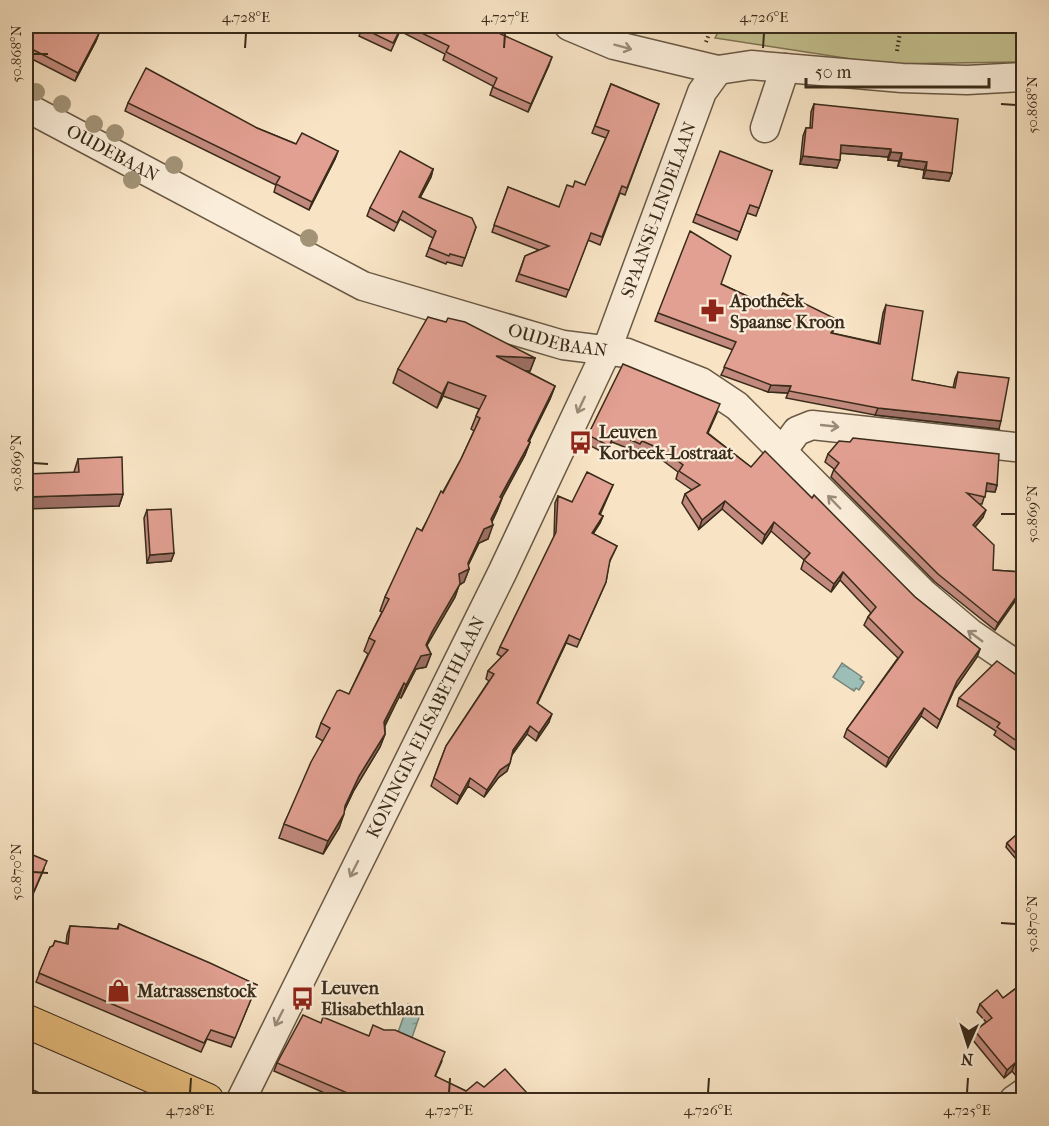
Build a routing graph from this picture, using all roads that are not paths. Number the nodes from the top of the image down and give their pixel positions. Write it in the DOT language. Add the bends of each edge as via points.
graph roads {
  1 [pos="569,26"];
  2 [pos="785,68"];
  3 [pos="718,70"];
  4 [pos="1023,77"];
  5 [pos="26,107"];
  6 [pos="765,128"];
  7 [pos="606,352"];
  8 [pos="1023,448"];
  9 [pos="783,450"];
  10 [pos="1023,670"];
  11 [pos="26,1021"];
  12 [pos="1023,1093"];
  13 [pos="207,1101"];
  14 [pos="241,1101"];
  15 [pos="1014,1101"];
  1 -- 3 [label="street, one-way" via="614,45"];
  2 -- 3 [label="street" via="751,65"];
  2 -- 4 [label="street" via="902,78"];
  2 -- 6 [label="street"];
  3 -- 7 [label="street, SPAANSE-LINDELAAN" via="702,92"];
  5 -- 7 [label="street, OUDEBAAN" via="363,286 552,342"];
  7 -- 9 [label="street, OUDEBAAN" via="627,353 700,382 737,406"];
  7 -- 14 [label="street, KONINGIN ELISABETHLAAN, one-way"];
  9 -- 8 [label="street, one-way" via="797,431 812,425"];
  10 -- 9 [label="street, OUDEBAAN, one-way" via="924,594"];
  11 -- 13 [label="main road"];
  12 -- 15 [label="street"];
}
